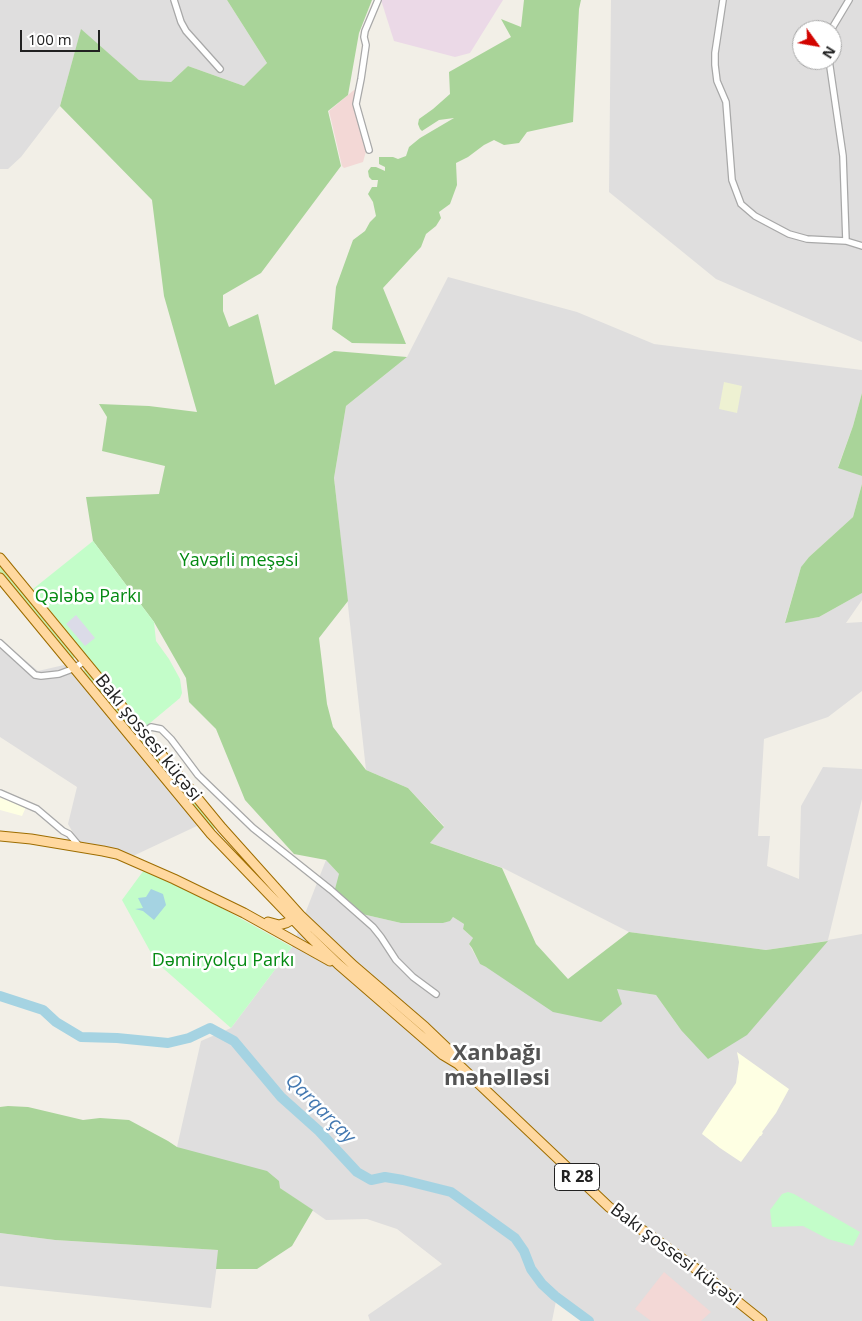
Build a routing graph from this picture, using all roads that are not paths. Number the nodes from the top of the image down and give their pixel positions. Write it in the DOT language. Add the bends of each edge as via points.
graph roads {
  1 [pos="174,0"];
  2 [pos="378,0"];
  3 [pos="723,0"];
  4 [pos="849,0"];
  5 [pos="836,20"];
  6 [pos="220,69"];
  7 [pos="830,70"];
  8 [pos="369,150"];
  9 [pos="846,241"];
  10 [pos="862,246"];
  11 [pos="0,558"];
  12 [pos="0,578"];
  13 [pos="0,643"];
  14 [pos="84,661"];
  15 [pos="75,668"];
  16 [pos="144,732"];
  17 [pos="134,740"];
  18 [pos="0,793"];
  19 [pos="0,836"];
  20 [pos="80,847"];
  21 [pos="244,913"];
  22 [pos="296,918"];
  23 [pos="311,932"];
  24 [pos="297,943"];
  25 [pos="338,964"];
  26 [pos="436,994"];
  27 [pos="458,1064"];
  28 [pos="762,1321"];
  1 -- 6 [label="street" via="180,22"];
  2 -- 8 [label="street" via="365,31 366,45 356,104"];
  3 -- 9 [label="street" via="715,65 717,81 726,102 732,180 742,204 755,216 789,234 807,239"];
  4 -- 5 [label="street"];
  7 -- 9 [label="street" via="843,156"];
  9 -- 10 [label="street"];
  11 -- 14 [label="main road, Bakı şossesi küçəsi"];
  12 -- 15 [label="main road, Bakı şossesi küçəsi"];
  13 -- 15 [label="street" via="35,675 52,675"];
  14 -- 15 [label="street"];
  14 -- 16 [label="main road, Bakı şossesi küçəsi"];
  15 -- 17 [label="main road, Bakı şossesi küçəsi"];
  16 -- 17 [label="street"];
  16 -- 22 [label="main road, Bakı şossesi küçəsi"];
  16 -- 26 [label="street" via="151,727 161,729 198,775 254,828 373,927 396,960"];
  17 -- 22 [label="main road, Bakı şossesi küçəsi" via="211,834"];
  18 -- 20 [label="street" via="37,809"];
  19 -- 20 [label="main road"];
  20 -- 21 [label="main road" via="128,859"];
  21 -- 22 [label="main road" via="273,924"];
  21 -- 24 [label="main road"];
  22 -- 23 [label="main road"];
  23 -- 24 [label="main road" via="303,942"];
  23 -- 25 [label="main road, Bakı şossesi küçəsi / R 28"];
  23 -- 27 [label="main road, Bakı şossesi küçəsi / R 28" via="425,1027 449,1050"];
  24 -- 25 [label="main road"];
  25 -- 27 [label="main road, Bakı şossesi küçəsi / R 28" via="443,1055"];
  27 -- 28 [label="main road, Bakı şossesi küçəsi / R 28" via="609,1207"];
}
